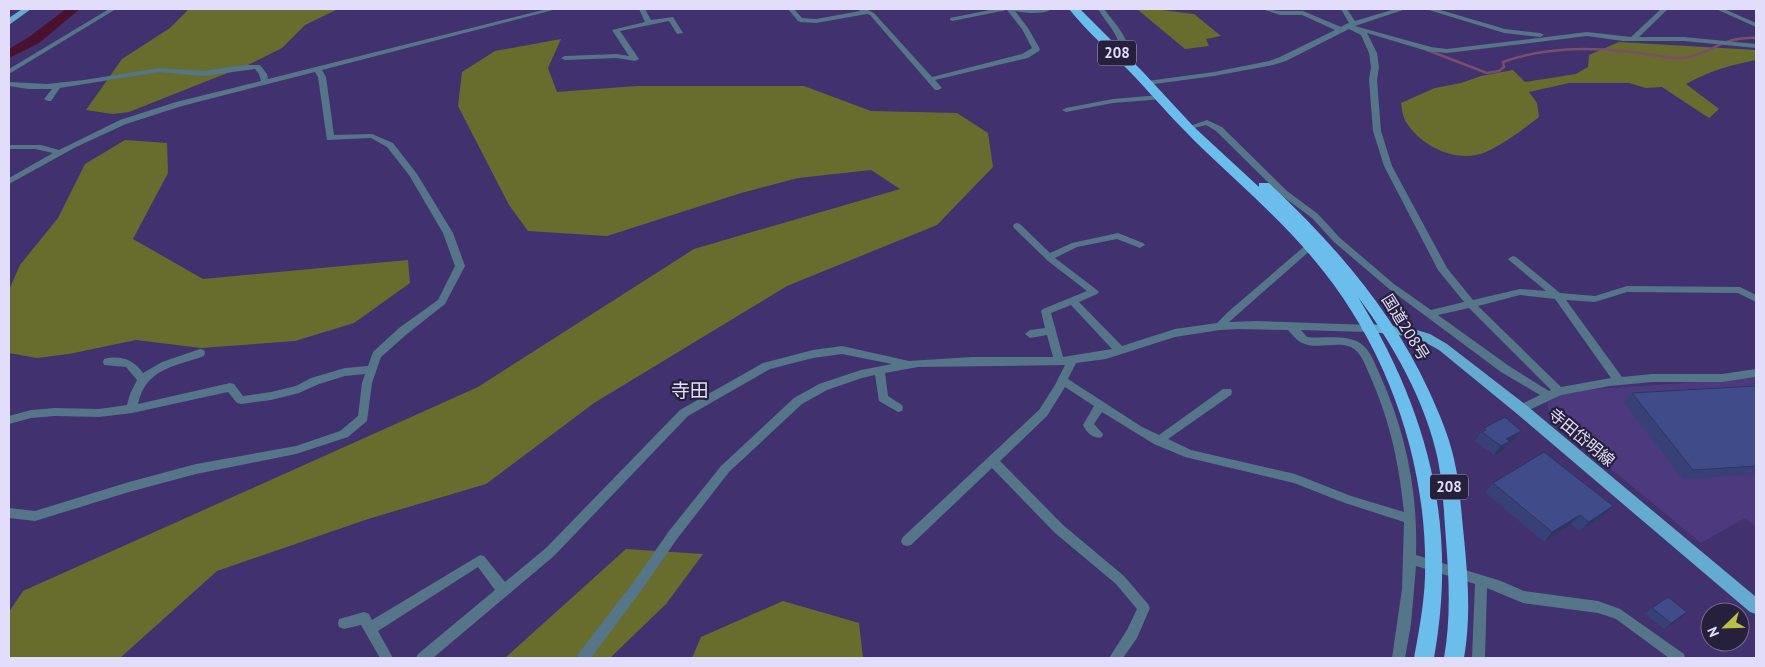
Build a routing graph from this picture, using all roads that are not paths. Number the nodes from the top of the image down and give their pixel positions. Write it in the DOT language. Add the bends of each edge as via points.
graph roads {
  1 [pos="27,9"];
  2 [pos="113,9"];
  3 [pos="554,9"];
  4 [pos="642,9"];
  5 [pos="791,9"];
  6 [pos="1004,9"];
  7 [pos="1011,9"];
  8 [pos="1049,9"];
  9 [pos="1074,9"];
  10 [pos="1101,9"];
  11 [pos="1267,9"];
  12 [pos="1344,9"];
  13 [pos="1401,9"];
  14 [pos="1431,9"];
  15 [pos="1665,9"];
  16 [pos="1719,9"];
  17 [pos="864,11"];
  18 [pos="952,19"];
  19 [pos="9,22"];
  20 [pos="649,23"];
  21 [pos="1350,25"];
  22 [pos="1756,25"];
  23 [pos="1339,29"];
  24 [pos="679,33"];
  25 [pos="1554,37"];
  26 [pos="1634,38"];
  27 [pos="1756,46"];
  28 [pos="565,58"];
  29 [pos="1124,59"];
  30 [pos="317,68"];
  31 [pos="9,72"];
  32 [pos="931,79"];
  33 [pos="265,82"];
  34 [pos="1147,83"];
  35 [pos="9,84"];
  36 [pos="58,86"];
  37 [pos="938,88"];
  38 [pos="1160,97"];
  39 [pos="48,99"];
  40 [pos="1066,110"];
  41 [pos="9,147"];
  42 [pos="60,153"];
  43 [pos="9,181"];
  44 [pos="1308,218"];
  45 [pos="1017,226"];
  46 [pos="1140,245"];
  47 [pos="1310,246"];
  48 [pos="1049,257"];
  49 [pos="1513,259"];
  50 [pos="1558,296"];
  51 [pos="1756,299"];
  52 [pos="1073,301"];
  53 [pos="1471,304"];
  54 [pos="1430,314"];
  55 [pos="1220,326"];
  56 [pos="1291,326"];
  57 [pos="1368,328"];
  58 [pos="1386,328"];
  59 [pos="1051,331"];
  60 [pos="1030,334"];
  61 [pos="1120,351"];
  62 [pos="200,352"];
  63 [pos="1072,360"];
  64 [pos="1059,361"];
  65 [pos="108,362"];
  66 [pos="911,364"];
  67 [pos="372,370"];
  68 [pos="879,370"];
  69 [pos="1756,373"];
  70 [pos="142,380"];
  71 [pos="1063,381"];
  72 [pos="1619,381"];
  73 [pos="1227,392"];
  74 [pos="1554,393"];
  75 [pos="1100,405"];
  76 [pos="132,408"];
  77 [pos="898,408"];
  78 [pos="1521,409"];
  79 [pos="9,420"];
  80 [pos="1098,434"];
  81 [pos="1158,440"];
  82 [pos="993,461"];
  83 [pos="9,513"];
  84 [pos="1409,519"];
  85 [pos="907,541"];
  86 [pos="1412,559"];
  87 [pos="1434,566"];
  88 [pos="1458,573"];
  89 [pos="1481,581"];
  90 [pos="503,590"];
  91 [pos="1756,607"];
  92 [pos="344,623"];
  93 [pos="370,629"];
  94 [pos="387,658"];
  95 [pos="423,658"];
  96 [pos="583,658"];
  97 [pos="1115,658"];
  98 [pos="1398,658"];
  99 [pos="1424,658"];
  100 [pos="1454,658"];
  101 [pos="1478,658"];
  102 [pos="1679,658"];
  1 -- 19 [label="main road"];
  2 -- 31 [label="street"];
  3 -- 30 [label="street"];
  4 -- 20 [label="street"];
  5 -- 17 [label="street" via="800,20"];
  6 -- 18 [label="street"];
  7 -- 8 [label="street"];
  7 -- 32 [label="street" via="1036,49 1025,56"];
  9 -- 29 [label="highway, 国道208号 / 208"];
  10 -- 29 [label="street" via="1125,42"];
  11 -- 23 [label="street" via="1280,13 1303,13"];
  12 -- 21 [label="street"];
  13 -- 21 [label="street"];
  14 -- 25 [label="street" via="1504,31"];
  15 -- 26 [label="street"];
  16 -- 22 [label="street"];
  17 -- 32 [label="street" via="872,14"];
  20 -- 24 [label="street" via="671,18"];
  20 -- 28 [label="street" via="616,30 635,59 617,56"];
  21 -- 23 [label="street"];
  21 -- 25 [label="street" via="1446,51"];
  21 -- 53 [label="street" via="1364,34 1374,53 1377,131 1388,166 1443,270"];
  23 -- 34 [label="street" via="1284,60 1270,64"];
  25 -- 26 [label="street" via="1587,34"];
  26 -- 27 [label="street"];
  29 -- 34 [label="highway, 国道208号 / 208"];
  30 -- 33 [label="street"];
  30 -- 67 [label="street" via="322,77 330,138 372,136 390,145 412,174 448,234 460,266 442,302 377,355"];
  32 -- 37 [label="street"];
  33 -- 36 [label="street" via="257,67 248,66 207,74 162,70"];
  33 -- 42 [label="street" via="123,122"];
  34 -- 38 [label="highway, 国道208号 / 208"];
  35 -- 36 [label="street" via="36,88"];
  36 -- 39 [label="street"];
  38 -- 40 [label="street" via="1120,98"];
  38 -- 44 [label="highway, 国道208号 / 208"];
  38 -- 47 [label="highway, 国道208号 / 208"];
  41 -- 42 [label="street" via="35,146"];
  42 -- 43 [label="street"];
  44 -- 54 [label="street"];
  44 -- 58 [label="highway, 国道208号 / 208"];
  45 -- 48 [label="street"];
  46 -- 48 [label="street" via="1118,236 1075,245"];
  47 -- 55 [label="street"];
  47 -- 57 [label="highway, 国道208号 / 208"];
  48 -- 52 [label="street" via="1094,292"];
  49 -- 50 [label="street"];
  50 -- 51 [label="street" via="1596,300 1627,289 1740,290"];
  50 -- 53 [label="street" via="1520,292"];
  50 -- 72 [label="street"];
  52 -- 59 [label="street" via="1046,311"];
  52 -- 61 [label="street"];
  53 -- 54 [label="street"];
  53 -- 74 [label="street"];
  54 -- 74 [label="street" via="1506,369"];
  55 -- 56 [label="street"];
  55 -- 61 [label="street" via="1175,334"];
  56 -- 57 [label="street"];
  56 -- 84 [label="street" via="1304,340 1351,343 1363,352 1390,414 1408,489"];
  57 -- 58 [label="main road, 寺田岱明線"];
  57 -- 87 [label="highway, 国道208号 / 208" via="1392,373 1419,448 1430,513"];
  58 -- 78 [label="main road, 寺田岱明線" via="1408,331 1432,340"];
  58 -- 88 [label="highway, 国道208号 / 208" via="1414,374 1443,449"];
  59 -- 60 [label="street"];
  59 -- 64 [label="street"];
  61 -- 63 [label="street"];
  62 -- 70 [label="street" via="161,365"];
  63 -- 64 [label="street"];
  63 -- 71 [label="street"];
  64 -- 66 [label="street"];
  65 -- 70 [label="street" via="132,364"];
  66 -- 68 [label="street"];
  66 -- 90 [label="street" via="842,350 813,354 767,366 714,395 684,413 550,552"];
  67 -- 76 [label="street" via="345,372 271,396 242,400 230,387"];
  67 -- 83 [label="street" via="367,383 363,418 344,434 296,450 196,469 35,516"];
  68 -- 77 [label="street" via="884,398"];
  68 -- 96 [label="street" via="823,387 798,401 726,469"];
  69 -- 72 [label="street" via="1722,378"];
  70 -- 76 [label="street" via="134,394"];
  71 -- 75 [label="street"];
  71 -- 82 [label="street" via="1043,413"];
  72 -- 74 [label="street"];
  73 -- 81 [label="street"];
  74 -- 78 [label="street"];
  75 -- 80 [label="street" via="1088,425"];
  75 -- 81 [label="street"];
  76 -- 79 [label="street" via="99,413 39,413"];
  78 -- 91 [label="main road, 寺田岱明線"];
  81 -- 84 [label="street" via="1189,454 1295,479"];
  82 -- 85 [label="street"];
  82 -- 97 [label="street" via="1059,529 1120,580 1144,608 1132,634"];
  84 -- 86 [label="street"];
  86 -- 87 [label="street"];
  86 -- 98 [label="street"];
  87 -- 88 [label="street"];
  87 -- 99 [label="highway, 国道208号 / 208"];
  88 -- 89 [label="street"];
  88 -- 100 [label="highway, 国道208号 / 208" via="1460,610"];
  89 -- 101 [label="street"];
  89 -- 102 [label="street" via="1523,597 1598,607 1620,615"];
  90 -- 93 [label="street" via="480,560"];
  90 -- 95 [label="street"];
  92 -- 93 [label="street" via="364,618"];
  93 -- 94 [label="street"];
}
